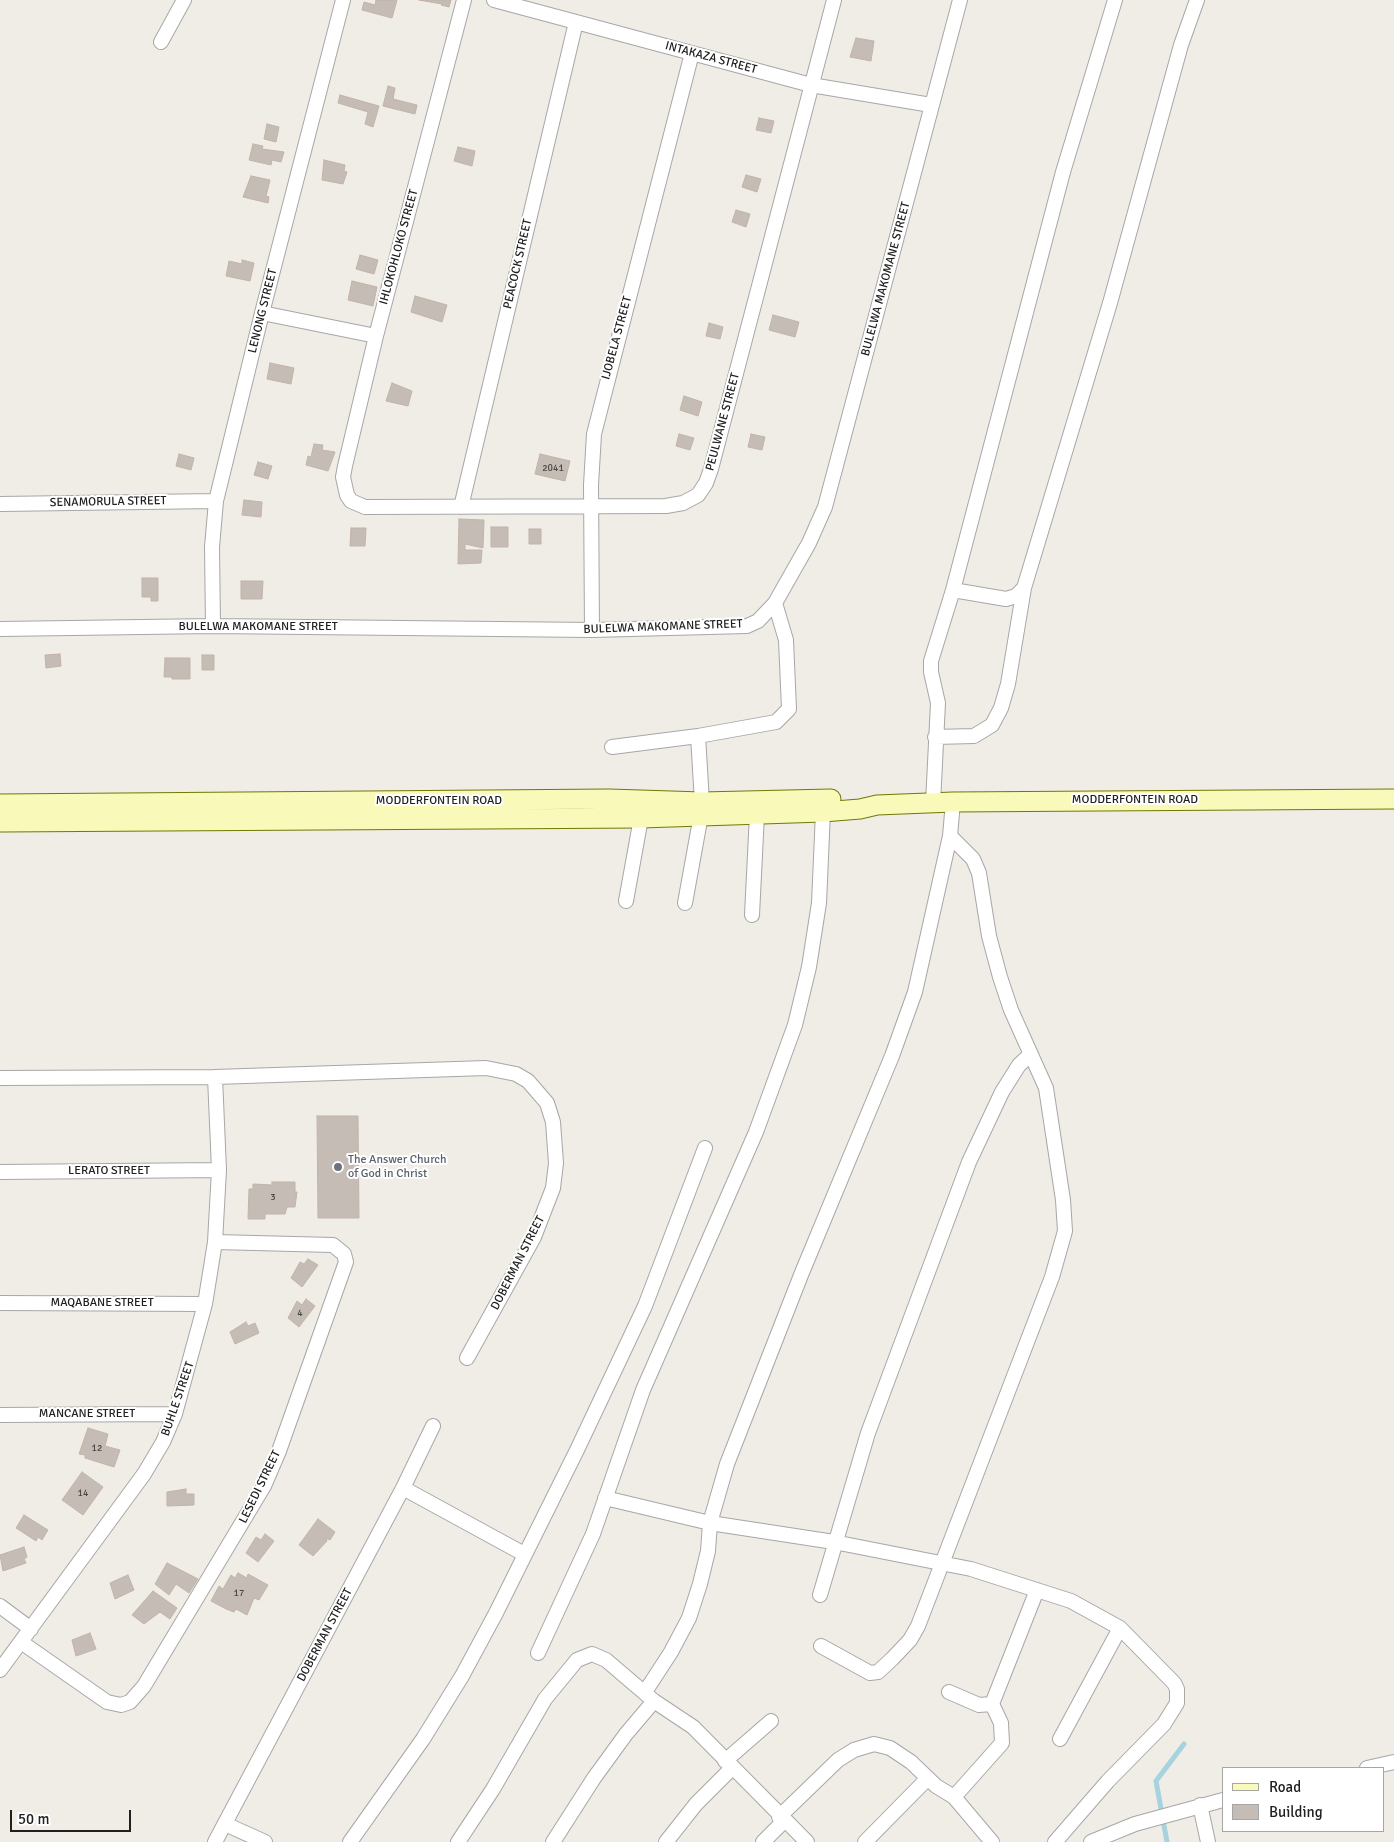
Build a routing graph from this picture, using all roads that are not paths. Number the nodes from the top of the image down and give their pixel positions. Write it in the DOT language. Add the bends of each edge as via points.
graph roads {
  1 [pos="343,0"];
  2 [pos="464,0"];
  3 [pos="494,0"];
  4 [pos="834,0"];
  5 [pos="960,0"];
  6 [pos="1115,0"];
  7 [pos="1197,0"];
  8 [pos="180,1"];
  9 [pos="576,22"];
  10 [pos="161,42"];
  11 [pos="692,53"];
  12 [pos="811,85"];
  13 [pos="931,105"];
  14 [pos="262,313"];
  15 [pos="376,336"];
  16 [pos="347,495"];
  17 [pos="216,501"];
  18 [pos="0,504"];
  19 [pos="591,505"];
  20 [pos="461,507"];
  21 [pos="1024,588"];
  22 [pos="953,590"];
  23 [pos="775,603"];
  24 [pos="213,626"];
  25 [pos="0,628"];
  26 [pos="592,630"];
  27 [pos="698,736"];
  28 [pos="935,736"];
  29 [pos="612,747"];
  30 [pos="1394,799"];
  31 [pos="954,802"];
  32 [pos="933,803"];
  33 [pos="0,804"];
  34 [pos="877,805"];
  35 [pos="702,809"];
  36 [pos="823,812"];
  37 [pos="757,814"];
  38 [pos="641,818"];
  39 [pos="0,822"];
  40 [pos="950,836"];
  41 [pos="626,901"];
  42 [pos="685,903"];
  43 [pos="752,915"];
  44 [pos="1031,1054"];
  45 [pos="0,1078"];
  46 [pos="215,1078"];
  47 [pos="705,1148"];
  48 [pos="219,1170"];
  49 [pos="0,1172"];
  50 [pos="215,1242"];
  51 [pos="0,1303"];
  52 [pos="205,1304"];
  53 [pos="467,1358"];
  54 [pos="175,1414"];
  55 [pos="0,1415"];
  56 [pos="433,1426"];
  57 [pos="403,1488"];
  58 [pos="605,1498"];
  59 [pos="710,1524"];
  60 [pos="834,1542"];
  61 [pos="524,1554"];
  62 [pos="942,1564"];
  63 [pos="1037,1590"];
  64 [pos="820,1595"];
  65 [pos="0,1606"];
  66 [pos="1120,1628"];
  67 [pos="31,1629"];
  68 [pos="21,1642"];
  69 [pos="821,1646"];
  70 [pos="538,1653"];
  71 [pos="0,1670"];
  72 [pos="949,1692"];
  73 [pos="650,1696"];
  74 [pos="992,1704"];
  75 [pos="771,1721"];
  76 [pos="1060,1739"];
  77 [pos="1394,1762"];
  78 [pos="728,1764"];
  79 [pos="1372,1767"];
  80 [pos="928,1778"];
  81 [pos="954,1797"];
  82 [pos="1222,1800"];
  83 [pos="1200,1805"];
  84 [pos="781,1819"];
  85 [pos="225,1824"];
  86 [pos="215,1842"];
  87 [pos="265,1842"];
  88 [pos="350,1842"];
  89 [pos="458,1842"];
  90 [pos="553,1842"];
  91 [pos="666,1842"];
  92 [pos="763,1842"];
  93 [pos="807,1842"];
  94 [pos="865,1842"];
  95 [pos="992,1842"];
  96 [pos="1055,1842"];
  97 [pos="1091,1842"];
  98 [pos="1208,1842"];
  1 -- 14 [label="street, LENONG STREET"];
  2 -- 15 [label="street, IHLOKOHLOKO STREET"];
  3 -- 9 [label="street, INTAKAZA STREET"];
  4 -- 12 [label="street, PEULWANE STREET"];
  5 -- 13 [label="street, BULELWA MAKOMANE STREET"];
  6 -- 22 [label="street" via="1063,172"];
  7 -- 21 [label="street" via="1181,45 1110,303"];
  8 -- 10 [label="street"];
  9 -- 11 [label="street, INTAKAZA STREET"];
  9 -- 20 [label="street, PEACOCK STREET"];
  11 -- 12 [label="street, INTAKAZA STREET"];
  11 -- 19 [label="street, IJOBELA STREET" via="598,410 592,456"];
  12 -- 13 [label="street, INTAKAZA STREET"];
  12 -- 19 [label="street, PEULWANE STREET" via="706,483 698,495 684,503 666,506"];
  13 -- 23 [label="street, BULELWA MAKOMANE STREET" via="835,476 808,543"];
  14 -- 15 [label="street"];
  14 -- 17 [label="street, LENONG STREET"];
  15 -- 16 [label="street, IHLOKOHLOKO STREET" via="344,466"];
  16 -- 20 [label="street, PEULWANE STREET" via="365,507"];
  17 -- 18 [label="street, SENAMORULA STREET"];
  17 -- 24 [label="street, LENONG STREET" via="212,547"];
  19 -- 20 [label="street, PEULWANE STREET"];
  19 -- 26 [label="street, IJOBELA STREET"];
  21 -- 22 [label="street" via="1016,596 1006,599"];
  21 -- 28 [label="street" via="1008,684 992,725 974,736"];
  22 -- 28 [label="street" via="931,661 938,703"];
  23 -- 26 [label="street, BULELWA MAKOMANE STREET" via="758,621 747,626"];
  23 -- 27 [label="street" via="786,640 789,709 776,722"];
  24 -- 25 [label="street, BULELWA MAKOMANE STREET"];
  24 -- 26 [label="street, BULELWA MAKOMANE STREET"];
  27 -- 29 [label="street"];
  27 -- 35 [label="street"];
  28 -- 32 [label="street"];
  30 -- 31 [label="main road, MODDERFONTEIN ROAD"];
  31 -- 32 [label="main road, MODDERFONTEIN ROAD"];
  31 -- 40 [label="street"];
  32 -- 34 [label="main road, MODDERFONTEIN ROAD"];
  33 -- 35 [label="main road, MODDERFONTEIN ROAD" via="609,799"];
  34 -- 35 [label="main road, MODDERFONTEIN ROAD" via="860,799 828,799"];
  34 -- 36 [label="main road, MODDERFONTEIN ROAD"];
  35 -- 37 [label="main road, MODDERFONTEIN ROAD"];
  35 -- 38 [label="main road, MODDERFONTEIN ROAD"];
  35 -- 42 [label="street"];
  36 -- 37 [label="main road, MODDERFONTEIN ROAD"];
  36 -- 58 [label="street" via="819,903 809,967 795,1025 756,1132 643,1390"];
  37 -- 43 [label="street"];
  38 -- 39 [label="main road, MODDERFONTEIN ROAD"];
  38 -- 41 [label="street"];
  40 -- 44 [label="street" via="973,859 979,873 989,936 1000,977"];
  40 -- 59 [label="street" via="915,992 727,1464"];
  44 -- 60 [label="street" via="1019,1065 1002,1092 969,1162 896,1352"];
  44 -- 62 [label="street" via="1046,1088 1051,1110 1064,1200 1065,1231 1052,1277"];
  45 -- 46 [label="street"];
  46 -- 48 [label="street, BUHLE STREET"];
  46 -- 53 [label="street, DOBERMAN STREET" via="486,1068 516,1074 528,1081 547,1103 553,1122 556,1163 553,1188 534,1237"];
  47 -- 61 [label="street" via="645,1306"];
  48 -- 49 [label="street, LERATO STREET"];
  48 -- 50 [label="street, BUHLE STREET"];
  50 -- 52 [label="street, BUHLE STREET"];
  50 -- 68 [label="street, LESEDI STREET" via="333,1245 344,1254 346,1262 264,1486 144,1686 130,1702 121,1706 107,1702"];
  51 -- 52 [label="street, MAQABANE STREET"];
  52 -- 54 [label="street, BUHLE STREET"];
  54 -- 55 [label="street, MANCANE STREET"];
  54 -- 67 [label="street, BUHLE STREET" via="144,1474"];
  56 -- 57 [label="street, DOBERMAN STREET"];
  57 -- 61 [label="street"];
  57 -- 85 [label="street, DOBERMAN STREET"];
  58 -- 59 [label="street"];
  58 -- 70 [label="street" via="571,1585"];
  59 -- 60 [label="street"];
  59 -- 73 [label="street" via="706,1559 689,1618"];
  60 -- 62 [label="street"];
  60 -- 64 [label="street"];
  61 -- 88 [label="street" via="462,1676"];
  62 -- 63 [label="street" via="971,1569"];
  62 -- 69 [label="street" via="918,1626 902,1650 884,1667 864,1672"];
  63 -- 66 [label="street" via="1071,1602"];
  63 -- 74 [label="street"];
  65 -- 67 [label="street"];
  66 -- 76 [label="street"];
  66 -- 96 [label="street" via="1174,1683 1177,1703 1164,1724 1108,1780"];
  67 -- 68 [label="street, BUHLE STREET"];
  68 -- 71 [label="street, BUHLE STREET"];
  72 -- 74 [label="street" via="979,1705"];
  73 -- 78 [label="street" via="692,1727"];
  73 -- 89 [label="street" via="598,1656 592,1654 577,1660 533,1718 493,1789"];
  73 -- 90 [label="street"];
  74 -- 81 [label="street" via="1001,1722 1002,1743"];
  75 -- 78 [label="street"];
  77 -- 79 [label="street"];
  78 -- 84 [label="street"];
  78 -- 91 [label="street"];
  80 -- 81 [label="street"];
  80 -- 84 [label="street" via="912,1762 890,1748 874,1744 866,1746 838,1760"];
  80 -- 94 [label="street"];
  81 -- 95 [label="street"];
  82 -- 83 [label="street"];
  83 -- 97 [label="street" via="1135,1824"];
  83 -- 98 [label="street"];
  84 -- 92 [label="street"];
  84 -- 93 [label="street"];
  85 -- 86 [label="street, DOBERMAN STREET"];
  85 -- 87 [label="street"];
}
